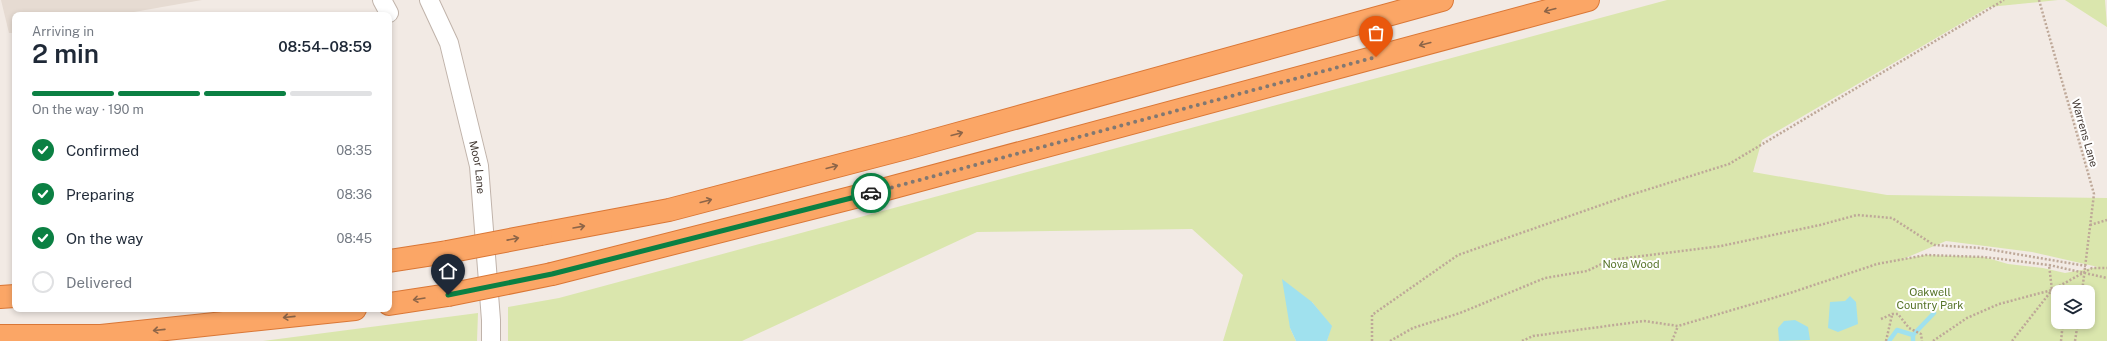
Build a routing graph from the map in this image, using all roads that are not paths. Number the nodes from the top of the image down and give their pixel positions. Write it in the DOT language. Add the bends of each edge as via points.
graph roads {
  1 [pos="429,0"];
  2 [pos="1442,0"];
  3 [pos="1588,0"];
  4 [pos="392,261"];
  5 [pos="12,296"];
  6 [pos="0,297"];
  7 [pos="392,304"];
  8 [pos="327,312"];
  9 [pos="0,336"];
  10 [pos="491,341"];
  1 -- 10 [label="street, Moor Lane" via="449,43 479,166"];
  4 -- 2 [label="highway, one-way, bridge" via="669,210 910,147"];
  3 -- 7 [label="highway, one-way, bridge" via="890,188 552,274"];
  5 -- 6 [label="highway"];
  8 -- 9 [label="highway, one-way" via="101,336"];
}
